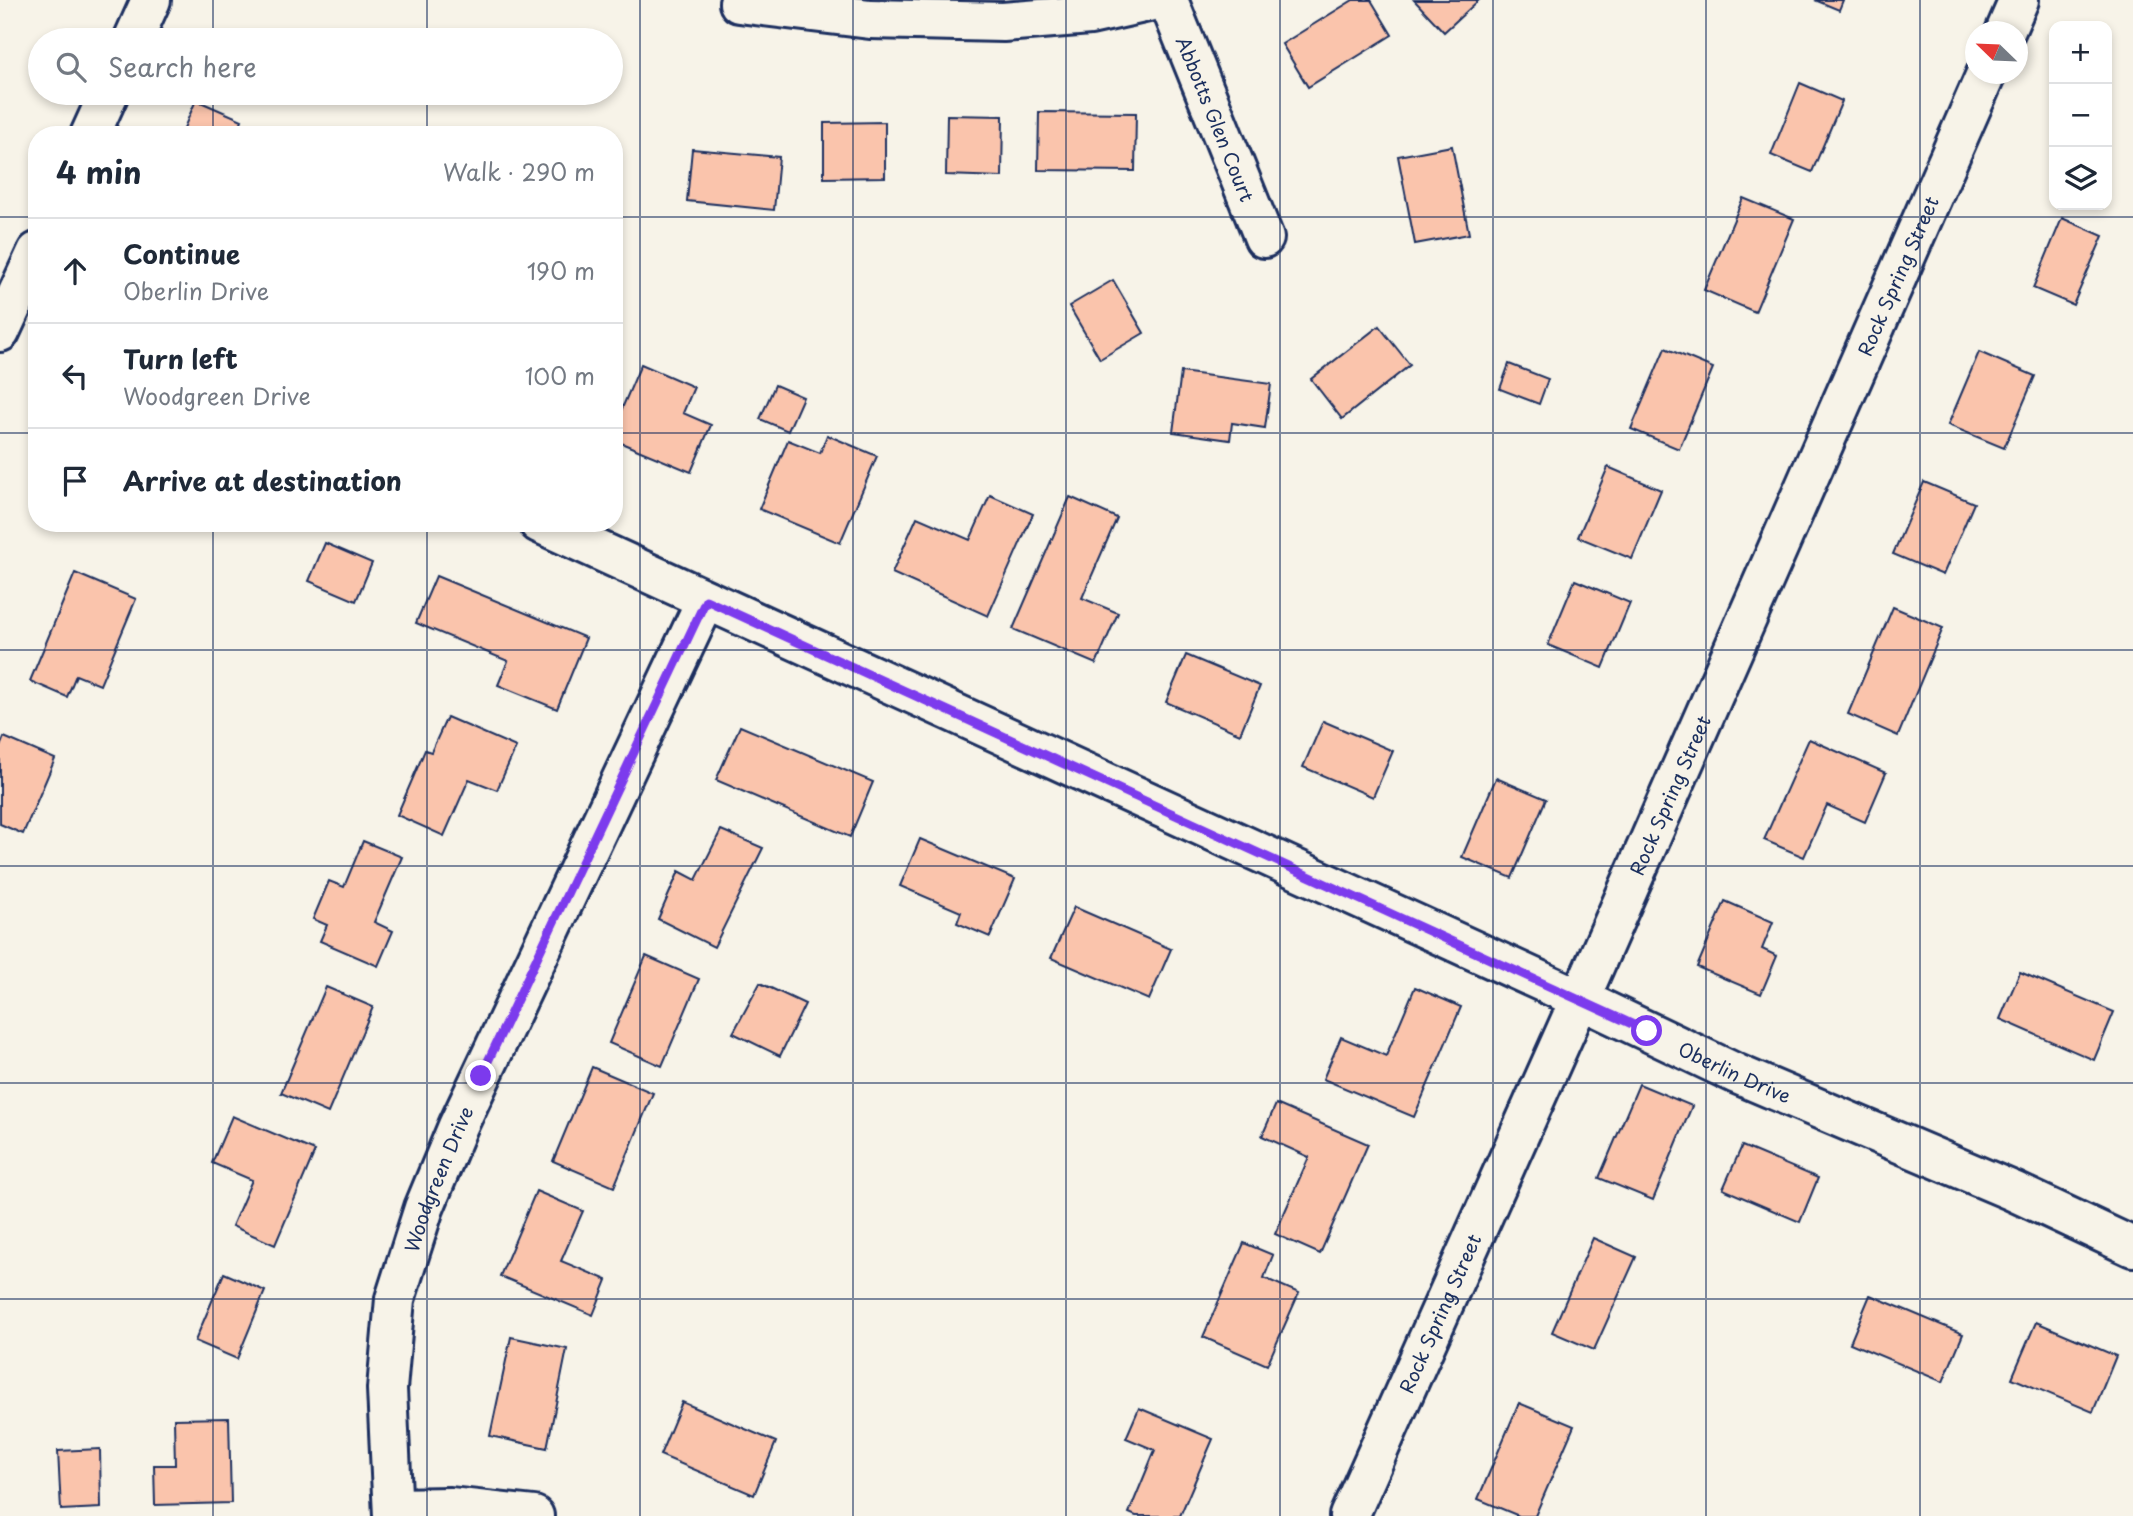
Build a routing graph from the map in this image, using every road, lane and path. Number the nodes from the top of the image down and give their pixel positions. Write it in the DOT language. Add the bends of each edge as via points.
graph roads {
  1 [pos="151,0"];
  2 [pos="1157,0"];
  3 [pos="1168,0"];
  4 [pos="2019,0"];
  5 [pos="739,3"];
  6 [pos="2010,21"];
  7 [pos="138,28"];
  8 [pos="1982,84"];
  9 [pos="104,105"];
  10 [pos="94,126"];
  11 [pos="1264,238"];
  12 [pos="28,268"];
  13 [pos="19,285"];
  14 [pos="0,332"];
  15 [pos="559,532"];
  16 [pos="706,600"];
  17 [pos="1580,999"];
  18 [pos="2133,1247"];
  19 [pos="393,1512"];
  20 [pos="534,1516"];
  21 [pos="1349,1516"];
  1 -- 7 [label="street"];
  2 -- 5 [label="street" via="1090,15 1003,22 870,19"];
  3 -- 11 [label="street, Abbotts Glen Court"];
  4 -- 6 [label="street"];
  8 -- 17 [label="street, Rock Spring Street"];
  9 -- 10 [label="street"];
  12 -- 13 [label="street"];
  13 -- 14 [label="street"];
  15 -- 16 [label="street, Oberlin Drive"];
  16 -- 17 [label="street, Oberlin Drive"];
  16 -- 19 [label="street, Woodgreen Drive" via="458,1126 425,1208 396,1299 387,1389"];
  17 -- 18 [label="street, Oberlin Drive" via="1737,1074"];
  17 -- 21 [label="street, Rock Spring Street"];
  19 -- 20 [label="street" via="450,1507"];
}
